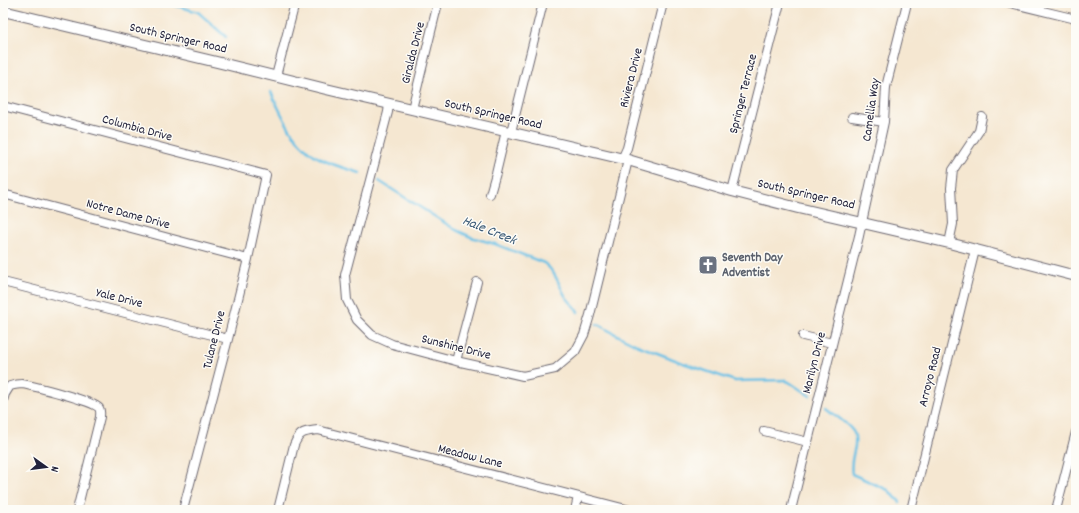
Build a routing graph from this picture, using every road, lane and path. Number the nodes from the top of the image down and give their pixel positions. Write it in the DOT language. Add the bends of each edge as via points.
graph roads {
  1 [pos="295,3"];
  2 [pos="438,3"];
  3 [pos="543,3"];
  4 [pos="663,3"];
  5 [pos="780,3"];
  6 [pos="907,3"];
  7 [pos="1010,3"];
  8 [pos="3,11"];
  9 [pos="1076,19"];
  10 [pos="276,76"];
  11 [pos="389,104"];
  12 [pos="3,106"];
  13 [pos="412,109"];
  14 [pos="852,117"];
  15 [pos="982,117"];
  16 [pos="884,122"];
  17 [pos="508,132"];
  18 [pos="625,160"];
  19 [pos="266,175"];
  20 [pos="732,191"];
  21 [pos="3,194"];
  22 [pos="490,194"];
  23 [pos="862,222"];
  24 [pos="949,243"];
  25 [pos="975,250"];
  26 [pos="248,259"];
  27 [pos="1076,276"];
  28 [pos="3,282"];
  29 [pos="477,282"];
  30 [pos="803,336"];
  31 [pos="228,339"];
  32 [pos="832,343"];
  33 [pos="456,361"];
  34 [pos="3,401"];
  35 [pos="764,431"];
  36 [pos="1076,432"];
  37 [pos="808,442"];
  38 [pos="578,497"];
  39 [pos="78,510"];
  40 [pos="182,510"];
  41 [pos="278,510"];
  42 [pos="575,510"];
  43 [pos="630,510"];
  44 [pos="791,510"];
  45 [pos="911,510"];
  46 [pos="1056,510"];
  1 -- 10 [label="street"];
  2 -- 13 [label="street, Giralda Drive"];
  3 -- 17 [label="street"];
  4 -- 18 [label="street, Riviera Drive"];
  5 -- 20 [label="street, Springer Terrace"];
  6 -- 16 [label="street, Camellia Way" via="886,87"];
  7 -- 9 [label="street"];
  8 -- 10 [label="street, South Springer Road"];
  10 -- 11 [label="street, South Springer Road"];
  11 -- 13 [label="street, South Springer Road"];
  11 -- 33 [label="street, Sunshine Drive" via="345,276 347,300 357,320 372,335 392,344"];
  12 -- 19 [label="street, Columbia Drive"];
  13 -- 17 [label="street, South Springer Road"];
  14 -- 16 [label="street"];
  15 -- 24 [label="street" via="979,131 953,170 953,224"];
  16 -- 23 [label="street, Camellia Way"];
  17 -- 18 [label="street, South Springer Road"];
  17 -- 22 [label="street"];
  18 -- 20 [label="street, South Springer Road"];
  18 -- 33 [label="street, Sunshine Drive" via="590,315 576,352 555,368 523,376"];
  19 -- 26 [label="street, Tulane Drive"];
  20 -- 23 [label="street, South Springer Road"];
  21 -- 26 [label="street, Notre Dame Drive"];
  23 -- 24 [label="street, South Springer Road"];
  23 -- 32 [label="street, Marilyn Drive"];
  24 -- 25 [label="street, South Springer Road"];
  25 -- 27 [label="street, South Springer Road"];
  25 -- 45 [label="street, Arroyo Road"];
  26 -- 31 [label="street, Tulane Drive"];
  28 -- 31 [label="street, Yale Drive"];
  29 -- 33 [label="street"];
  30 -- 32 [label="street"];
  31 -- 40 [label="street, Tulane Drive"];
  32 -- 37 [label="street, Marilyn Drive"];
  34 -- 39 [label="street" via="10,386 21,384 60,393 98,407 100,417"];
  35 -- 37 [label="street"];
  36 -- 46 [label="street"];
  37 -- 44 [label="street, Marilyn Drive"];
  38 -- 41 [label="street, Meadow Lane" via="318,430 304,432 297,438"];
  38 -- 42 [label="street"];
  38 -- 43 [label="street, Meadow Lane"];
}
